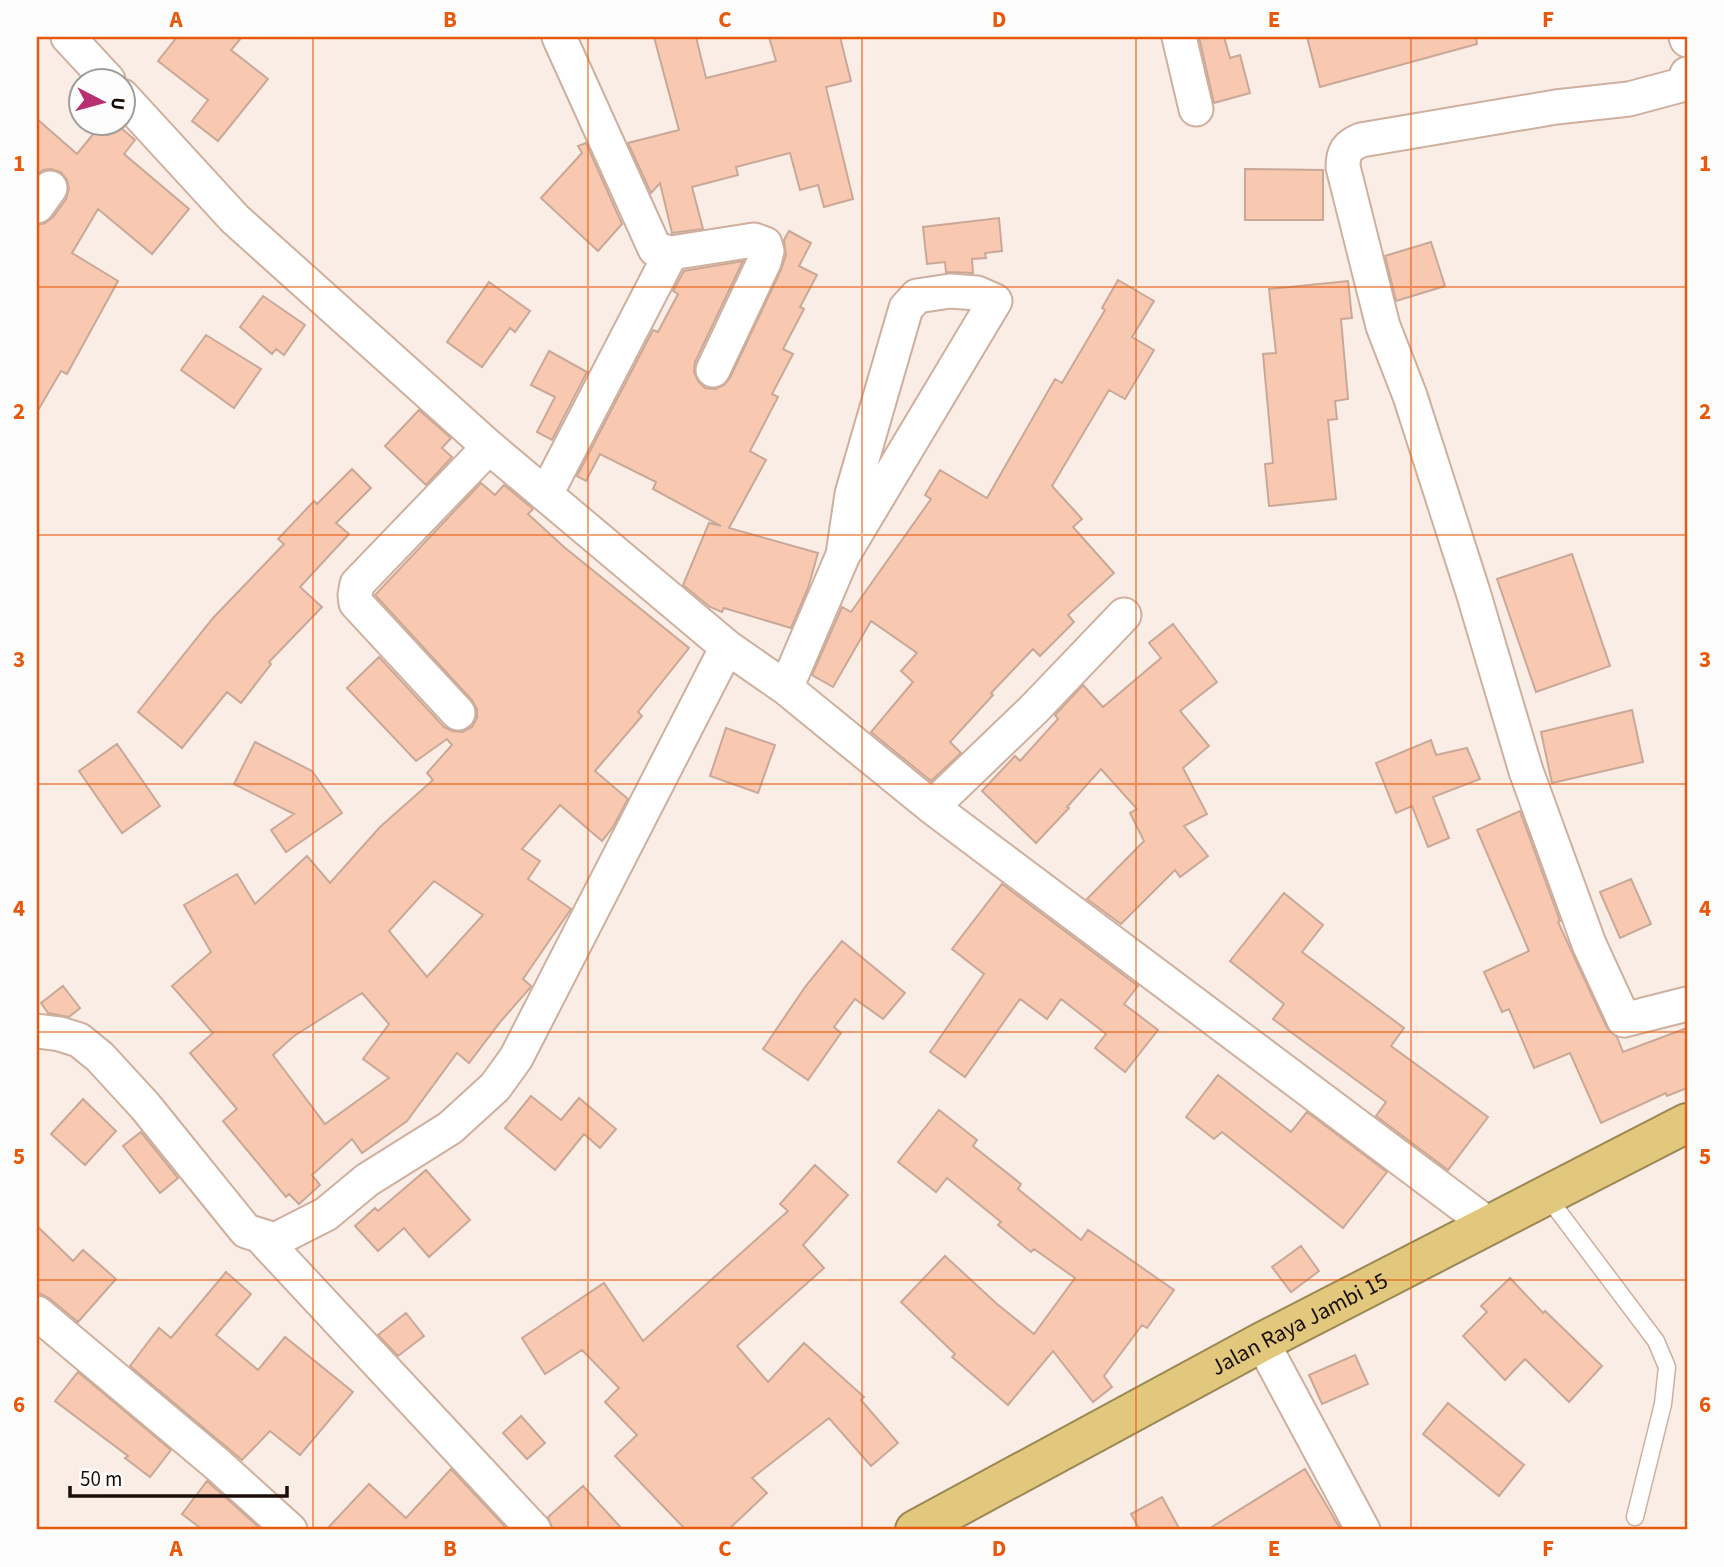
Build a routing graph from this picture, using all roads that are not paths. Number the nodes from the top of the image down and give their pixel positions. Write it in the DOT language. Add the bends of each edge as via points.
graph roads {
  1 [pos="68,37"];
  2 [pos="558,37"];
  3 [pos="1179,37"];
  4 [pos="95,66"];
  5 [pos="1687,80"];
  6 [pos="1196,109"];
  7 [pos="136,111"];
  8 [pos="671,253"];
  9 [pos="713,370"];
  10 [pos="489,447"];
  11 [pos="546,494"];
  12 [pos="844,555"];
  13 [pos="1124,615"];
  14 [pos="727,646"];
  15 [pos="786,688"];
  16 [pos="458,713"];
  17 [pos="932,807"];
  18 [pos="1687,1004"];
  19 [pos="37,1031"];
  20 [pos="1687,1123"];
  21 [pos="1546,1195"];
  22 [pos="1489,1225"];
  23 [pos="261,1237"];
  24 [pos="37,1313"];
  25 [pos="1262,1342"];
  26 [pos="1635,1517"];
  27 [pos="290,1530"];
  28 [pos="534,1530"];
  29 [pos="915,1530"];
  30 [pos="1363,1530"];
  1 -- 4 [label="street"];
  2 -- 8 [label="street" via="654,249"];
  3 -- 6 [label="street"];
  5 -- 18 [label="street" via="1629,99 1361,140 1348,146 1343,167 1384,326 1448,514 1526,771 1589,944 1624,1020"];
  7 -- 10 [label="street" via="235,219"];
  8 -- 9 [label="street" via="754,240 765,244 764,262"];
  8 -- 11 [label="street"];
  10 -- 11 [label="street"];
  10 -- 16 [label="street" via="357,584 355,595 356,603"];
  11 -- 14 [label="street"];
  12 -- 12 [label="street" via="852,494 906,308 917,296 950,291 977,293 995,301"];
  12 -- 15 [label="street"];
  13 -- 17 [label="street"];
  14 -- 15 [label="street"];
  14 -- 23 [label="street" via="516,1058 495,1087 450,1128 366,1180 326,1214 275,1240"];
  15 -- 17 [label="street"];
  17 -- 22 [label="street"];
  19 -- 23 [label="street" via="79,1040 100,1058 246,1231"];
  20 -- 21 [label="highway, Jalan Raya Jambi 15"];
  21 -- 22 [label="highway, Jalan Raya Jambi 15"];
  21 -- 26 [label="lane" via="1656,1340 1667,1367 1663,1404"];
  22 -- 25 [label="highway, Jalan Raya Jambi 15"];
  23 -- 28 [label="street"];
  24 -- 27 [label="street"];
  25 -- 29 [label="highway, Jalan Raya Jambi 15"];
  25 -- 30 [label="street"];
}
